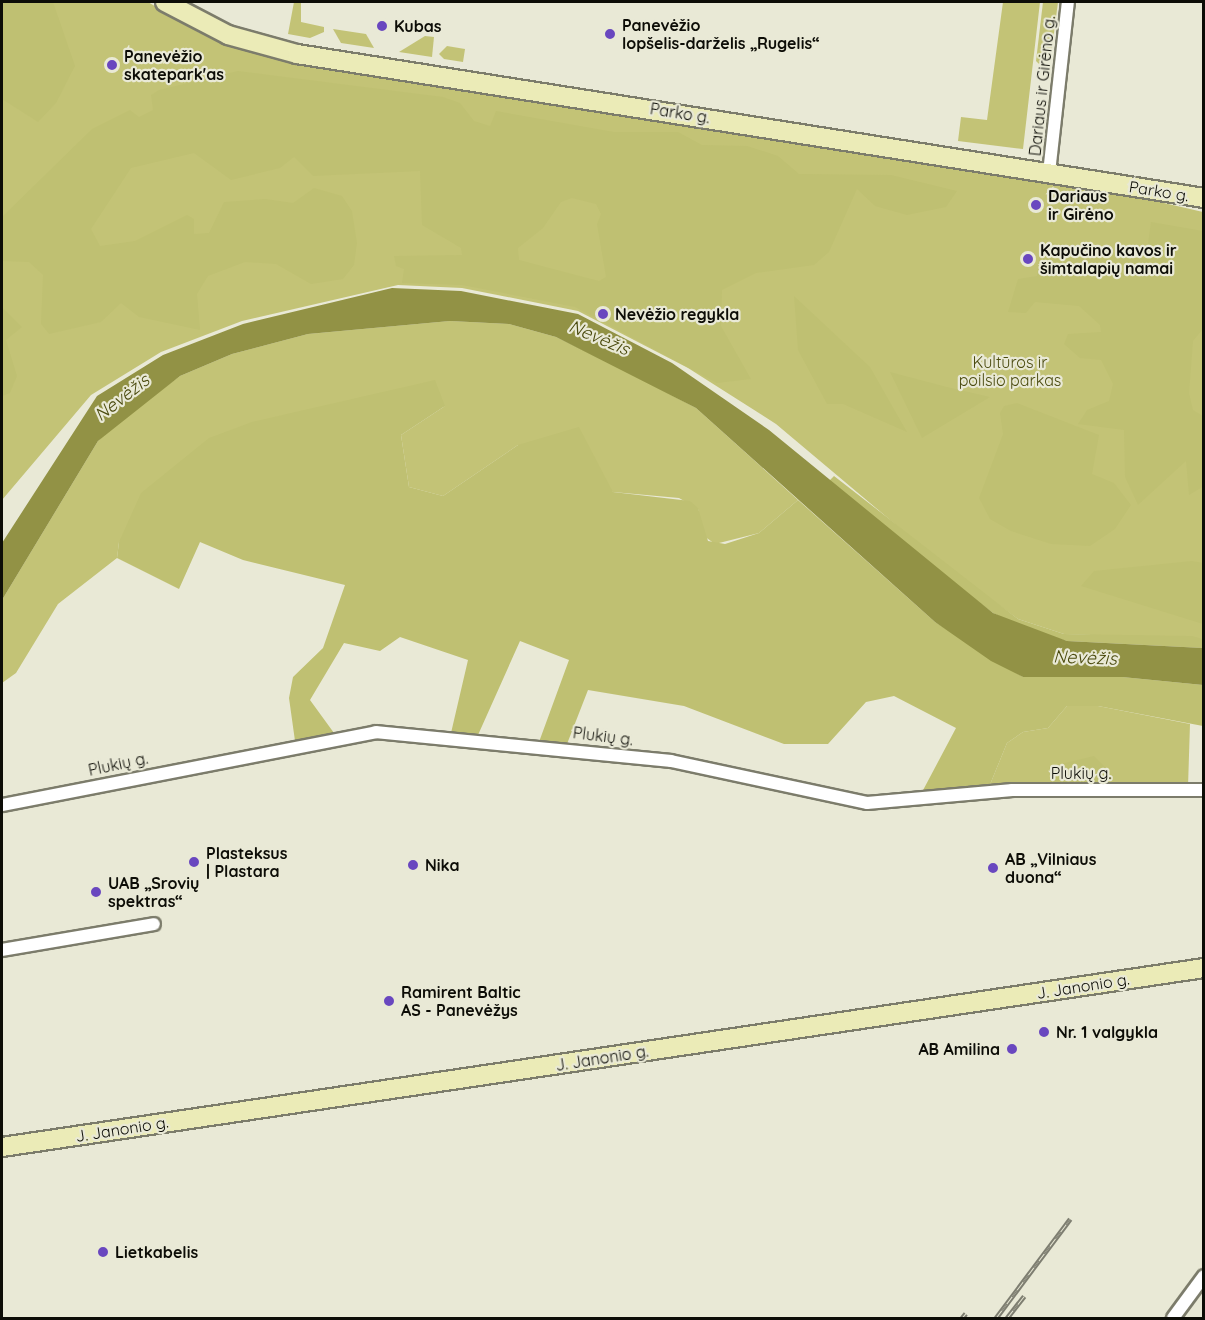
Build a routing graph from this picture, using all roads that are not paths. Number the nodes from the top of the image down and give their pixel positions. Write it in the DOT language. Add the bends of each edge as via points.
graph roads {
  1 [pos="165,2"];
  2 [pos="1068,2"];
  3 [pos="1049,173"];
  4 [pos="1203,198"];
  5 [pos="1203,790"];
  6 [pos="2,805"];
  7 [pos="154,924"];
  8 [pos="2,950"];
  9 [pos="1203,968"];
  10 [pos="2,1147"];
  11 [pos="1203,1276"];
  12 [pos="1173,1318"];
  1 -- 3 [label="main road, Parko g." via="221,32 297,54"];
  2 -- 3 [label="street, Dariaus ir Girėno g."];
  3 -- 4 [label="main road, Parko g."];
  5 -- 6 [label="street, Plukių g." via="1012,790 867,803 660,760 376,732"];
  7 -- 8 [label="street"];
  9 -- 10 [label="main road, J. Janonio g."];
  11 -- 12 [label="street"];
}
